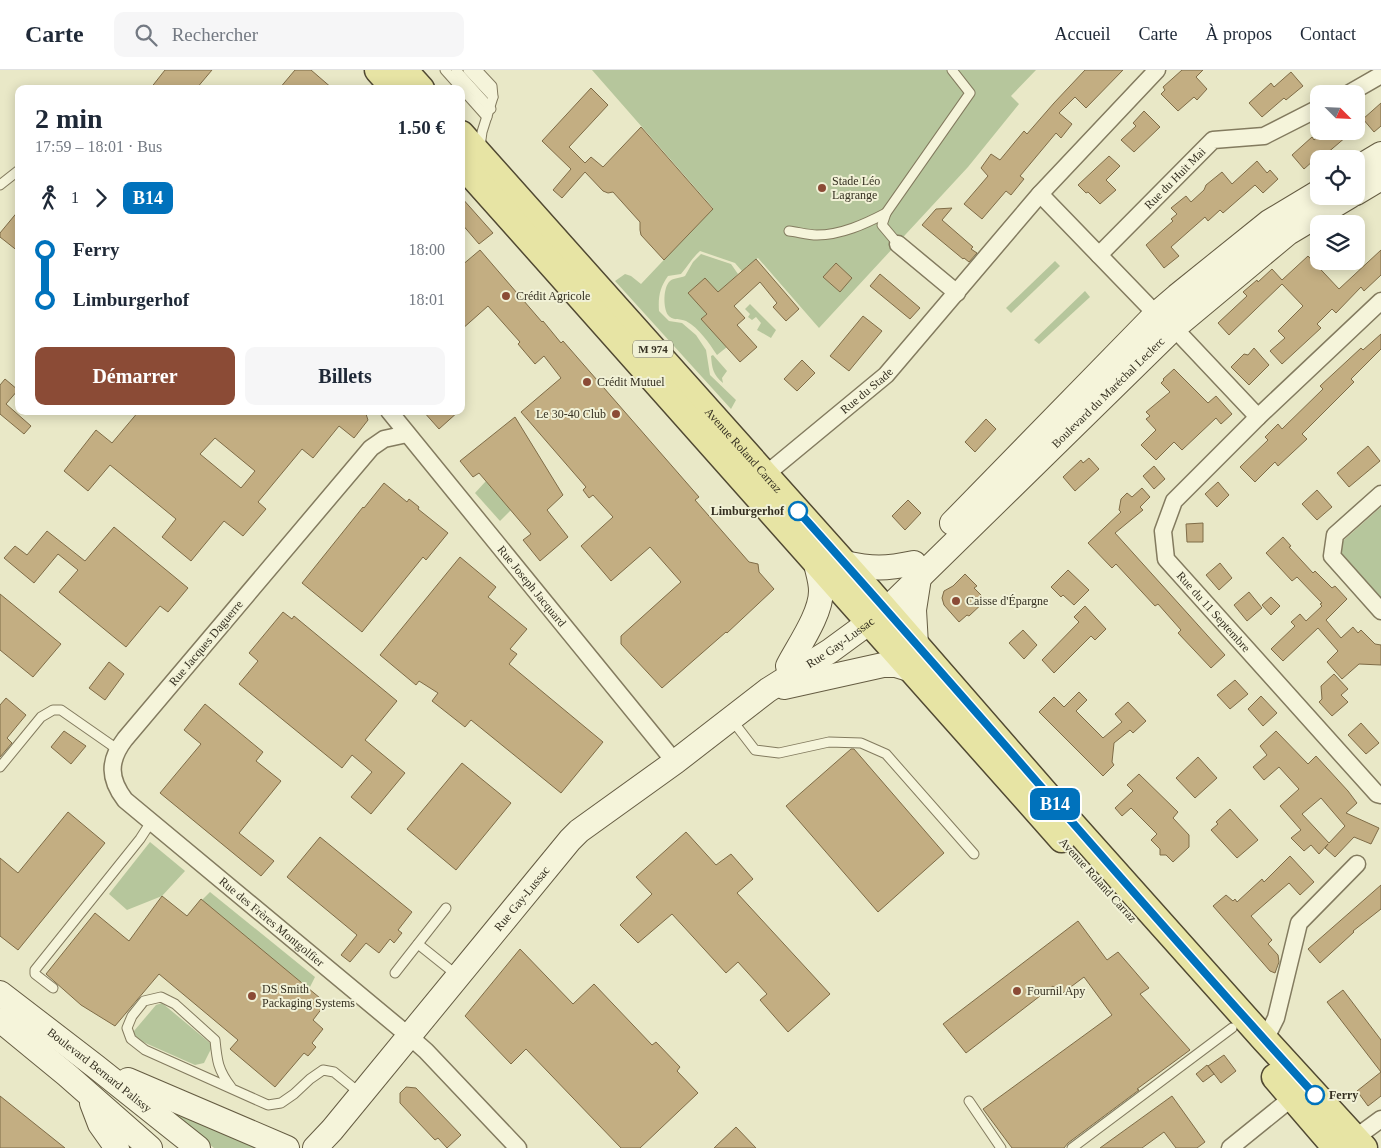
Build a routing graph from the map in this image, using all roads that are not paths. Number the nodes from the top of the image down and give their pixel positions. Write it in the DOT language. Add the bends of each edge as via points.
graph roads {
  1 [pos="378,70"];
  2 [pos="445,70"];
  3 [pos="456,70"];
  4 [pos="468,70"];
  5 [pos="477,70"];
  6 [pos="952,70"];
  7 [pos="1157,70"];
  8 [pos="1381,75"];
  9 [pos="407,78"];
  10 [pos="460,85"];
  11 [pos="1364,85"];
  12 [pos="465,90"];
  13 [pos="493,97"];
  14 [pos="489,113"];
  15 [pos="1310,113"];
  16 [pos="465,145"];
  17 [pos="1381,154"];
  18 [pos="470,159"];
  19 [pos="1365,164"];
  20 [pos="15,173"];
  21 [pos="1381,178"];
  22 [pos="0,185"];
  23 [pos="1365,188"];
  24 [pos="1040,194"];
  25 [pos="1310,198"];
  26 [pos="1335,205"];
  27 [pos="886,213"];
  28 [pos="789,231"];
  29 [pos="898,244"];
  30 [pos="1098,255"];
  31 [pos="957,293"];
  32 [pos="1381,301"];
  33 [pos="1165,321"];
  34 [pos="392,415"];
  35 [pos="1258,417"];
  36 [pos="407,434"];
  37 [pos="765,475"];
  38 [pos="1381,494"];
  39 [pos="844,563"];
  40 [pos="816,564"];
  41 [pos="916,571"];
  42 [pos="872,611"];
  43 [pos="1381,611"];
  44 [pos="913,657"];
  45 [pos="788,666"];
  46 [pos="768,690"];
  47 [pos="730,717"];
  48 [pos="118,749"];
  49 [pos="674,762"];
  50 [pos="0,767"];
  51 [pos="1381,795"];
  52 [pos="152,822"];
  53 [pos="974,854"];
  54 [pos="1357,864"];
  55 [pos="446,908"];
  56 [pos="418,944"];
  57 [pos="395,973"];
  58 [pos="458,976"];
  59 [pos="52,988"];
  60 [pos="0,993"];
  61 [pos="0,1020"];
  62 [pos="1232,1028"];
  63 [pos="409,1036"];
  64 [pos="1264,1040"];
  65 [pos="96,1066"];
  66 [pos="232,1087"];
  67 [pos="89,1094"];
  68 [pos="362,1094"];
  69 [pos="1293,1097"];
  70 [pos="969,1100"];
  71 [pos="1381,1119"];
  72 [pos="1352,1145"];
  73 [pos="117,1148"];
  74 [pos="150,1148"];
  75 [pos="198,1148"];
  76 [pos="287,1148"];
  77 [pos="315,1148"];
  78 [pos="518,1148"];
  79 [pos="1001,1148"];
  80 [pos="1072,1148"];
  81 [pos="1230,1148"];
  1 -- 9 [label="main road"];
  2 -- 10 [label="lane"];
  3 -- 14 [label="lane"];
  4 -- 13 [label="lane"];
  5 -- 13 [label="lane" via="492,86"];
  6 -- 27 [label="lane" via="970,93"];
  7 -- 24 [label="street, Rue du Stade"];
  8 -- 11 [label="street"];
  12 -- 14 [label="lane"];
  13 -- 14 [label="lane"];
  14 -- 18 [label="lane"];
  15 -- 30 [label="street, Rue du Huit Mai" via="1264,136 1213,140"];
  16 -- 18 [label="main road, Avenue Roland Carraz / M 974"];
  17 -- 19 [label="main road"];
  18 -- 37 [label="main road, Avenue Roland Carraz / M 974"];
  18 -- 40 [label="main road, Avenue Roland Carraz / M 974"];
  20 -- 22 [label="lane"];
  21 -- 23 [label="main road"];
  24 -- 30 [label="street"];
  24 -- 31 [label="street, Rue du Stade"];
  25 -- 33 [label="main road, Boulevard du Maréchal Leclerc" via="1270,222"];
  26 -- 33 [label="main road, Boulevard du Maréchal Leclerc" via="1288,234"];
  27 -- 28 [label="lane" via="843,231 817,235"];
  27 -- 29 [label="lane" via="882,225"];
  29 -- 31 [label="street"];
  30 -- 33 [label="street"];
  31 -- 37 [label="street, Rue du Stade" via="886,375"];
  32 -- 35 [label="street, Rue du 11 Septembre"];
  33 -- 35 [label="street"];
  33 -- 41 [label="main road, Boulevard du Maréchal Leclerc"];
  34 -- 36 [label="street, Rue Joseph Jacquard"];
  35 -- 51 [label="street, Rue du 11 Septembre" via="1174,501 1163,531 1166,559"];
  36 -- 48 [label="street, Rue Jacques Daguerre" via="384,438 372,448"];
  36 -- 49 [label="street, Rue Joseph Jacquard"];
  37 -- 39 [label="main road, Avenue Roland Carraz / M 974"];
  38 -- 43 [label="street" via="1335,535 1332,556"];
  39 -- 41 [label="main road"];
  39 -- 42 [label="main road, Avenue Roland Carraz / M 974"];
  40 -- 42 [label="main road, Avenue Roland Carraz / M 974"];
  40 -- 45 [label="main road" via="820,602"];
  41 -- 42 [label="main road, Boulevard du Maréchal Leclerc"];
  41 -- 44 [label="main road"];
  42 -- 44 [label="main road, Avenue Roland Carraz / M 974"];
  42 -- 45 [label="main road, Rue Gay-Lussac" via="821,639"];
  42 -- 46 [label="main road, Rue Gay-Lussac"];
  44 -- 46 [label="main road" via="896,665"];
  44 -- 62 [label="main road, Avenue Roland Carraz / M 974"];
  44 -- 64 [label="main road, Avenue Roland Carraz / M 974" via="1072,824"];
  45 -- 46 [label="main road, Rue Gay-Lussac"];
  46 -- 47 [label="main road, Rue Gay-Lussac"];
  47 -- 49 [label="main road, Rue Gay-Lussac"];
  47 -- 53 [label="lane" via="755,750 779,753 829,742 862,743 886,754"];
  48 -- 50 [label="lane" via="61,710 52,710 41,717"];
  48 -- 52 [label="street, Rue des Frères Montgolfier" via="112,775 116,788 125,800"];
  49 -- 58 [label="main road, Rue Gay-Lussac" via="579,831"];
  52 -- 59 [label="lane" via="35,970 35,974"];
  52 -- 63 [label="street, Rue des Frères Montgolfier"];
  54 -- 64 [label="street" via="1299,923 1276,1018"];
  55 -- 56 [label="lane"];
  56 -- 57 [label="lane"];
  56 -- 58 [label="lane"];
  58 -- 63 [label="main road, Rue Gay-Lussac"];
  60 -- 65 [label="main road, Boulevard Bernard Palissy"];
  61 -- 67 [label="main road, Boulevard Bernard Palissy"];
  62 -- 69 [label="main road, Avenue Roland Carraz / M 974"];
  62 -- 80 [label="lane"];
  63 -- 68 [label="main road, Rue Gay-Lussac"];
  63 -- 78 [label="street, Rue des Frères Montgolfier"];
  64 -- 72 [label="main road, Avenue Roland Carraz / M 974"];
  65 -- 75 [label="main road, Boulevard Bernard Palissy"];
  65 -- 76 [label="main road"];
  66 -- 66 [label="lane" via="145,1050 131,1039 128,1028 144,1000 161,997 175,1004 215,1040 221,1074"];
  66 -- 68 [label="lane" via="268,1105 281,1104 323,1070 334,1072"];
  67 -- 73 [label="main road" via="100,1124"];
  67 -- 74 [label="main road, Boulevard Bernard Palissy"];
  68 -- 77 [label="main road, Rue Gay-Lussac"];
  69 -- 72 [label="main road, Avenue Roland Carraz / M 974"];
  69 -- 81 [label="street"];
  70 -- 79 [label="lane"];
  71 -- 72 [label="street"];
}
